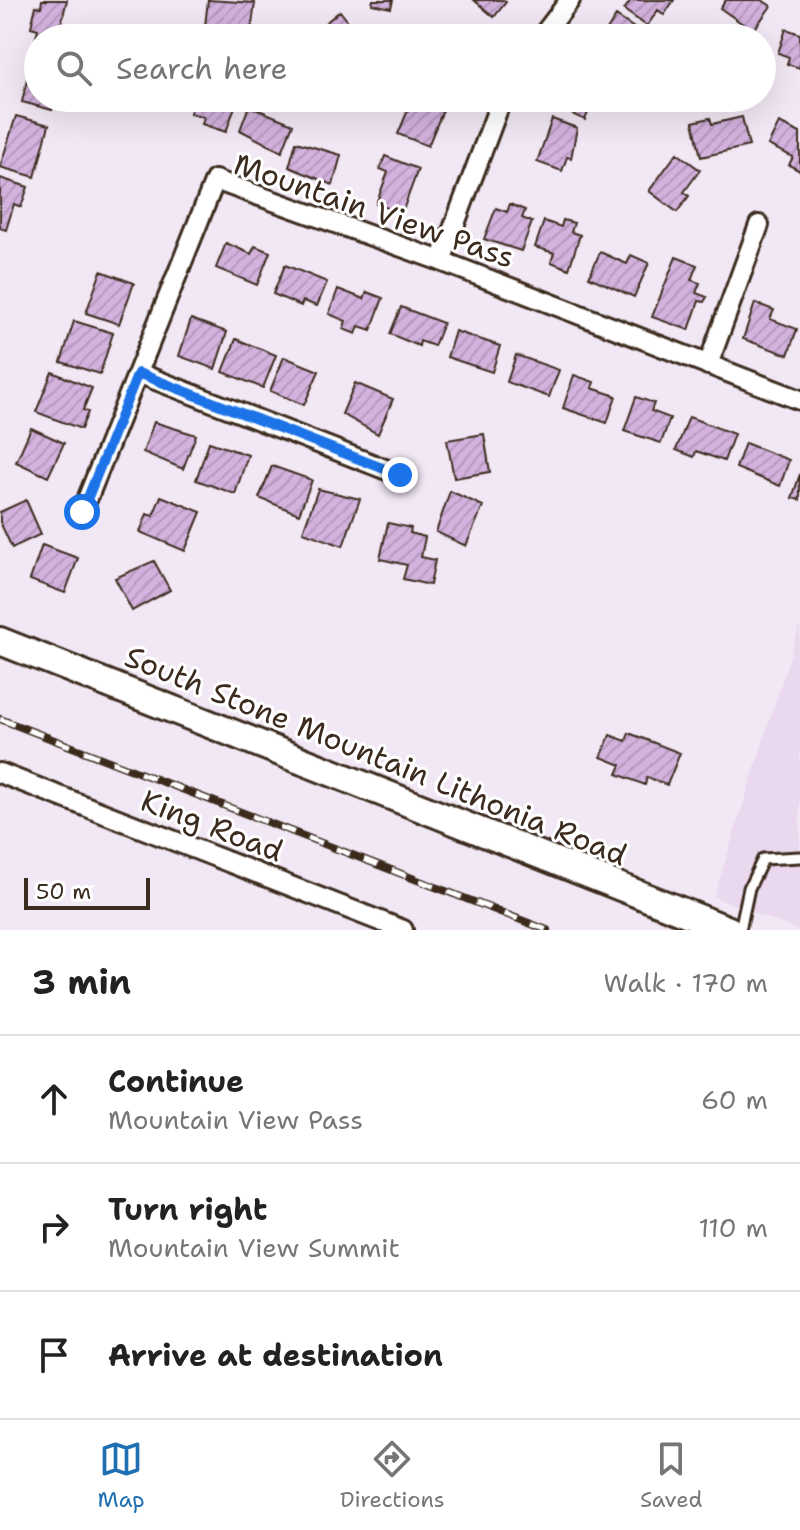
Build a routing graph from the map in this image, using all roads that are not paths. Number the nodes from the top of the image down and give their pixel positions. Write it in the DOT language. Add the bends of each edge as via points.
graph roads {
  1 [pos="570,0"];
  2 [pos="552,24"];
  3 [pos="497,112"];
  4 [pos="759,225"];
  5 [pos="441,261"];
  6 [pos="708,365"];
  7 [pos="138,373"];
  8 [pos="800,400"];
  9 [pos="400,475"];
  10 [pos="82,512"];
  11 [pos="0,641"];
  12 [pos="0,773"];
  13 [pos="800,857"];
  14 [pos="403,930"];
  15 [pos="729,930"];
  16 [pos="740,930"];
  1 -- 2 [label="street"];
  3 -- 5 [label="street"];
  4 -- 6 [label="street"];
  5 -- 6 [label="street, Mountain View Pass"];
  5 -- 7 [label="street, Mountain View Pass" via="215,180"];
  6 -- 8 [label="street, Mountain View Pass"];
  7 -- 9 [label="street"];
  7 -- 10 [label="street, Mountain View Pass"];
  11 -- 15 [label="main road, South Stone Mountain Lithonia Road"];
  12 -- 14 [label="street, King Road"];
  13 -- 16 [label="lane" via="763,859 749,888"];
}
